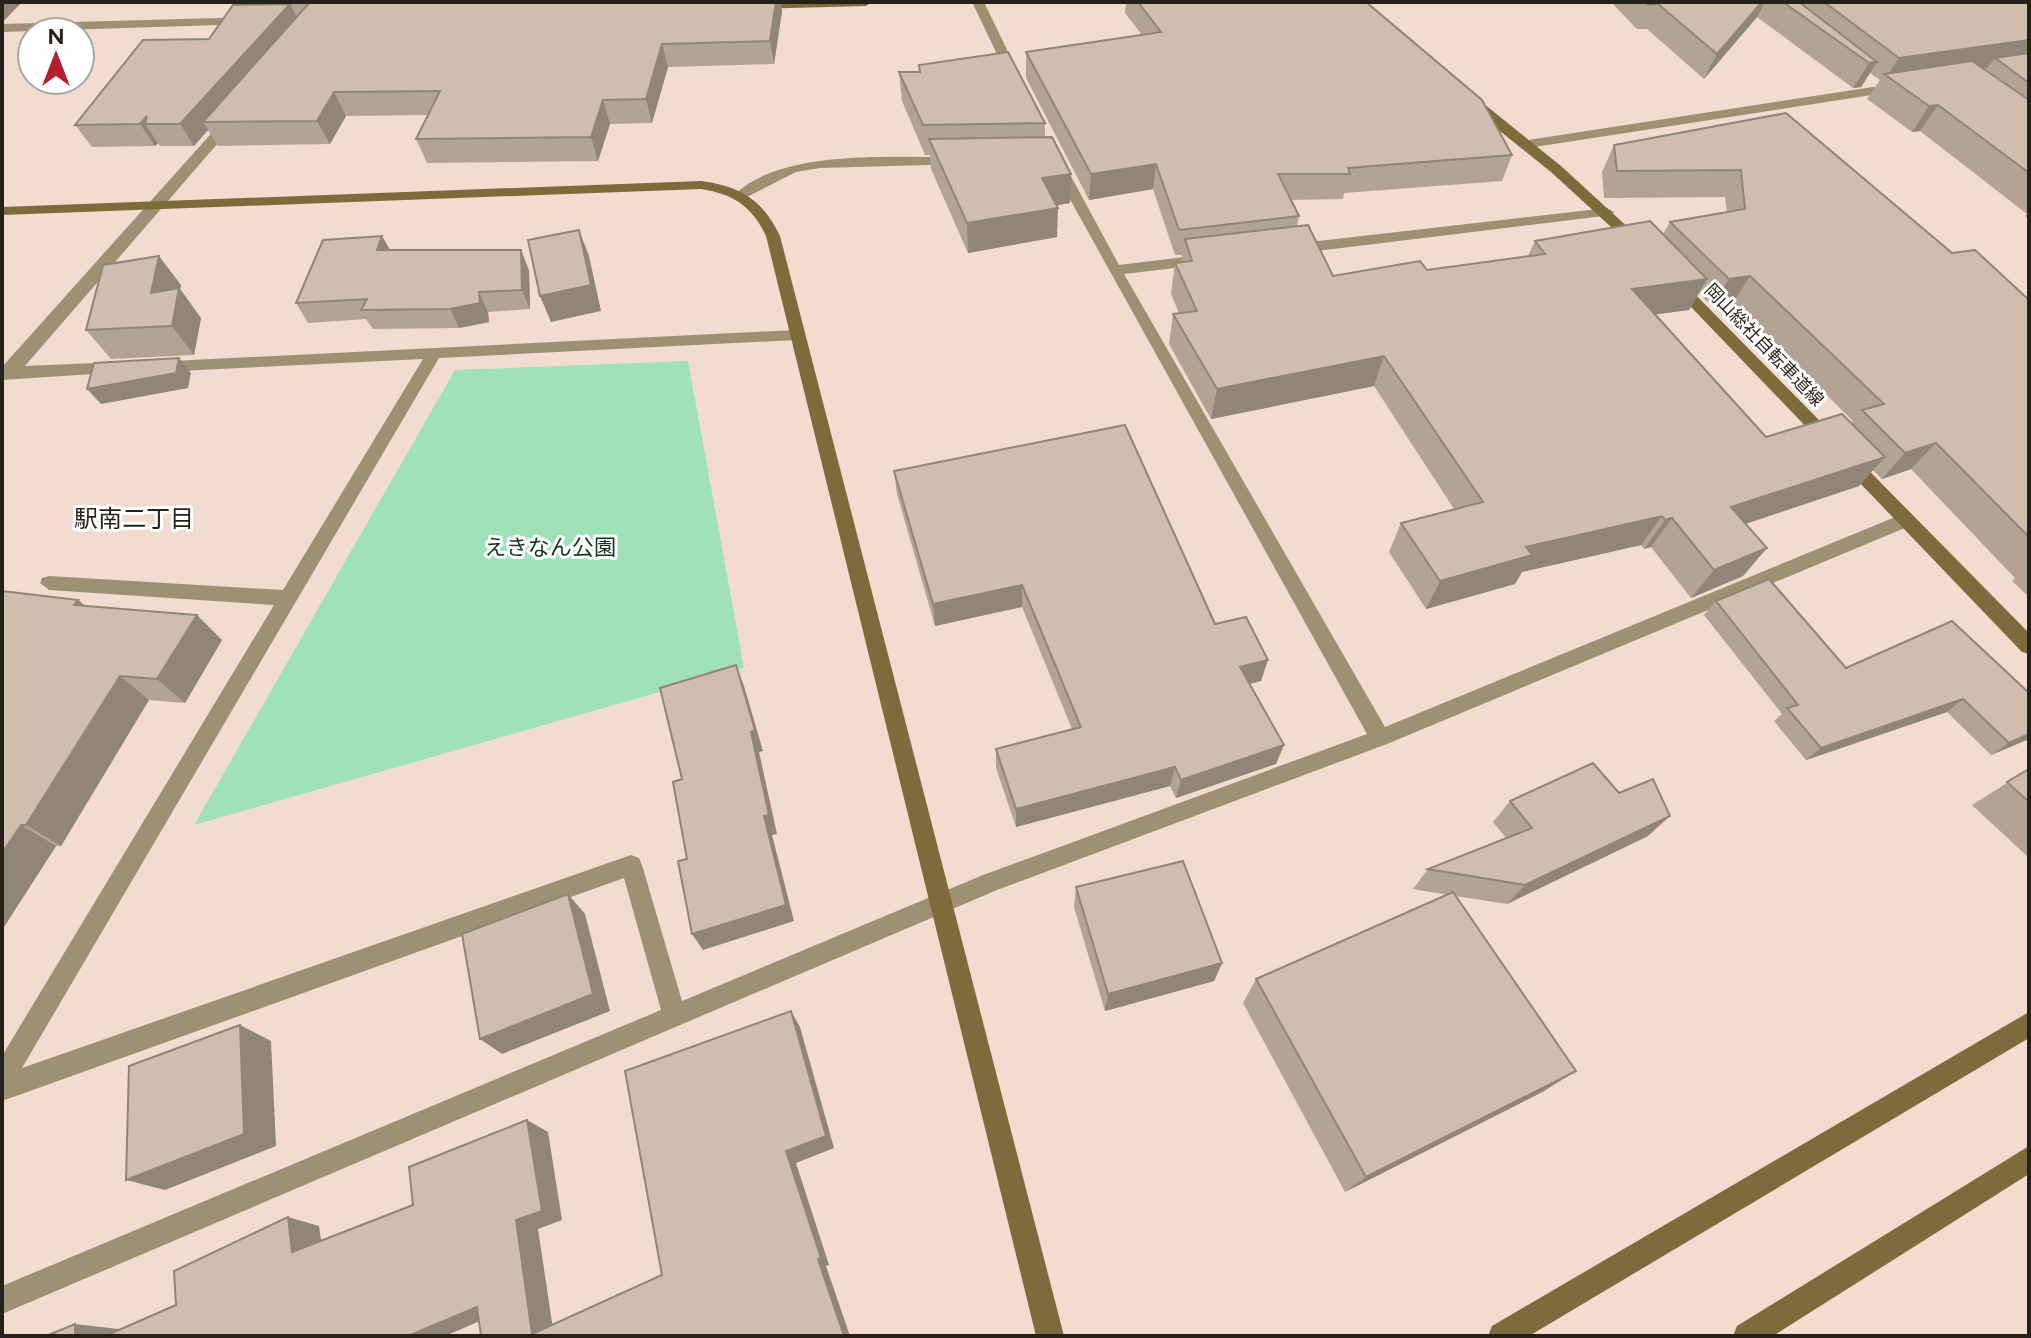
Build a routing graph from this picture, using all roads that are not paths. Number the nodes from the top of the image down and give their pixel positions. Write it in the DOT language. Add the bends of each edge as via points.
graph roads {
  1 [pos="866,2"];
  2 [pos="978,2"];
  3 [pos="733,6"];
  4 [pos="270,19"];
  5 [pos="2,28"];
  6 [pos="1865,80"];
  7 [pos="1909,85"];
  8 [pos="1452,87"];
  9 [pos="1020,88"];
  10 [pos="1878,90"];
  11 [pos="236,113"];
  12 [pos="1528,144"];
  13 [pos="1047,154"];
  14 [pos="977,161"];
  15 [pos="742,194"];
  16 [pos="157,205"];
  17 [pos="2,211"];
  18 [pos="1607,212"];
  19 [pos="1283,250"];
  20 [pos="1221,257"];
  21 [pos="1114,270"];
  22 [pos="796,335"];
  23 [pos="433,355"];
  24 [pos="5,376"];
  25 [pos="1906,520"];
  26 [pos="49,583"];
  27 [pos="288,598"];
  28 [pos="2029,646"];
  29 [pos="1380,738"];
  30 [pos="942,905"];
  31 [pos="675,1017"];
  32 [pos="2029,1024"];
  33 [pos="2,1079"];
  34 [pos="2,1088"];
  35 [pos="2029,1159"];
  36 [pos="2,1300"];
  37 [pos="1050,1336"];
  38 [pos="1502,1336"];
  39 [pos="1747,1336"];
  1 -- 3 [label="street"];
  2 -- 9 [label="street"];
  4 -- 5 [label="street"];
  6 -- 10 [label="street"];
  7 -- 10 [label="street"];
  8 -- 12 [label="street, 岡山総社自転車道線"];
  10 -- 12 [label="street" via="1782,110"];
  11 -- 16 [label="street"];
  12 -- 18 [label="street, 岡山総社自転車道線"];
  13 -- 21 [label="street"];
  14 -- 15 [label="street" via="820,164 792,169"];
  15 -- 16 [label="street" via="669,185"];
  15 -- 22 [label="street" via="766,219"];
  16 -- 17 [label="street"];
  16 -- 24 [label="street"];
  18 -- 19 [label="street"];
  18 -- 25 [label="street, 岡山総社自転車道線"];
  20 -- 21 [label="street"];
  21 -- 29 [label="street"];
  22 -- 23 [label="street"];
  22 -- 30 [label="street"];
  23 -- 24 [label="street"];
  23 -- 27 [label="street"];
  25 -- 28 [label="street, 岡山総社自転車道線"];
  25 -- 29 [label="street"];
  26 -- 27 [label="street"];
  27 -- 33 [label="street"];
  29 -- 30 [label="street" via="991,882"];
  30 -- 31 [label="street"];
  30 -- 37 [label="street"];
  31 -- 34 [label="street" via="631,865"];
  31 -- 36 [label="street"];
  32 -- 38 [label="street"];
  35 -- 39 [label="street"];
}
